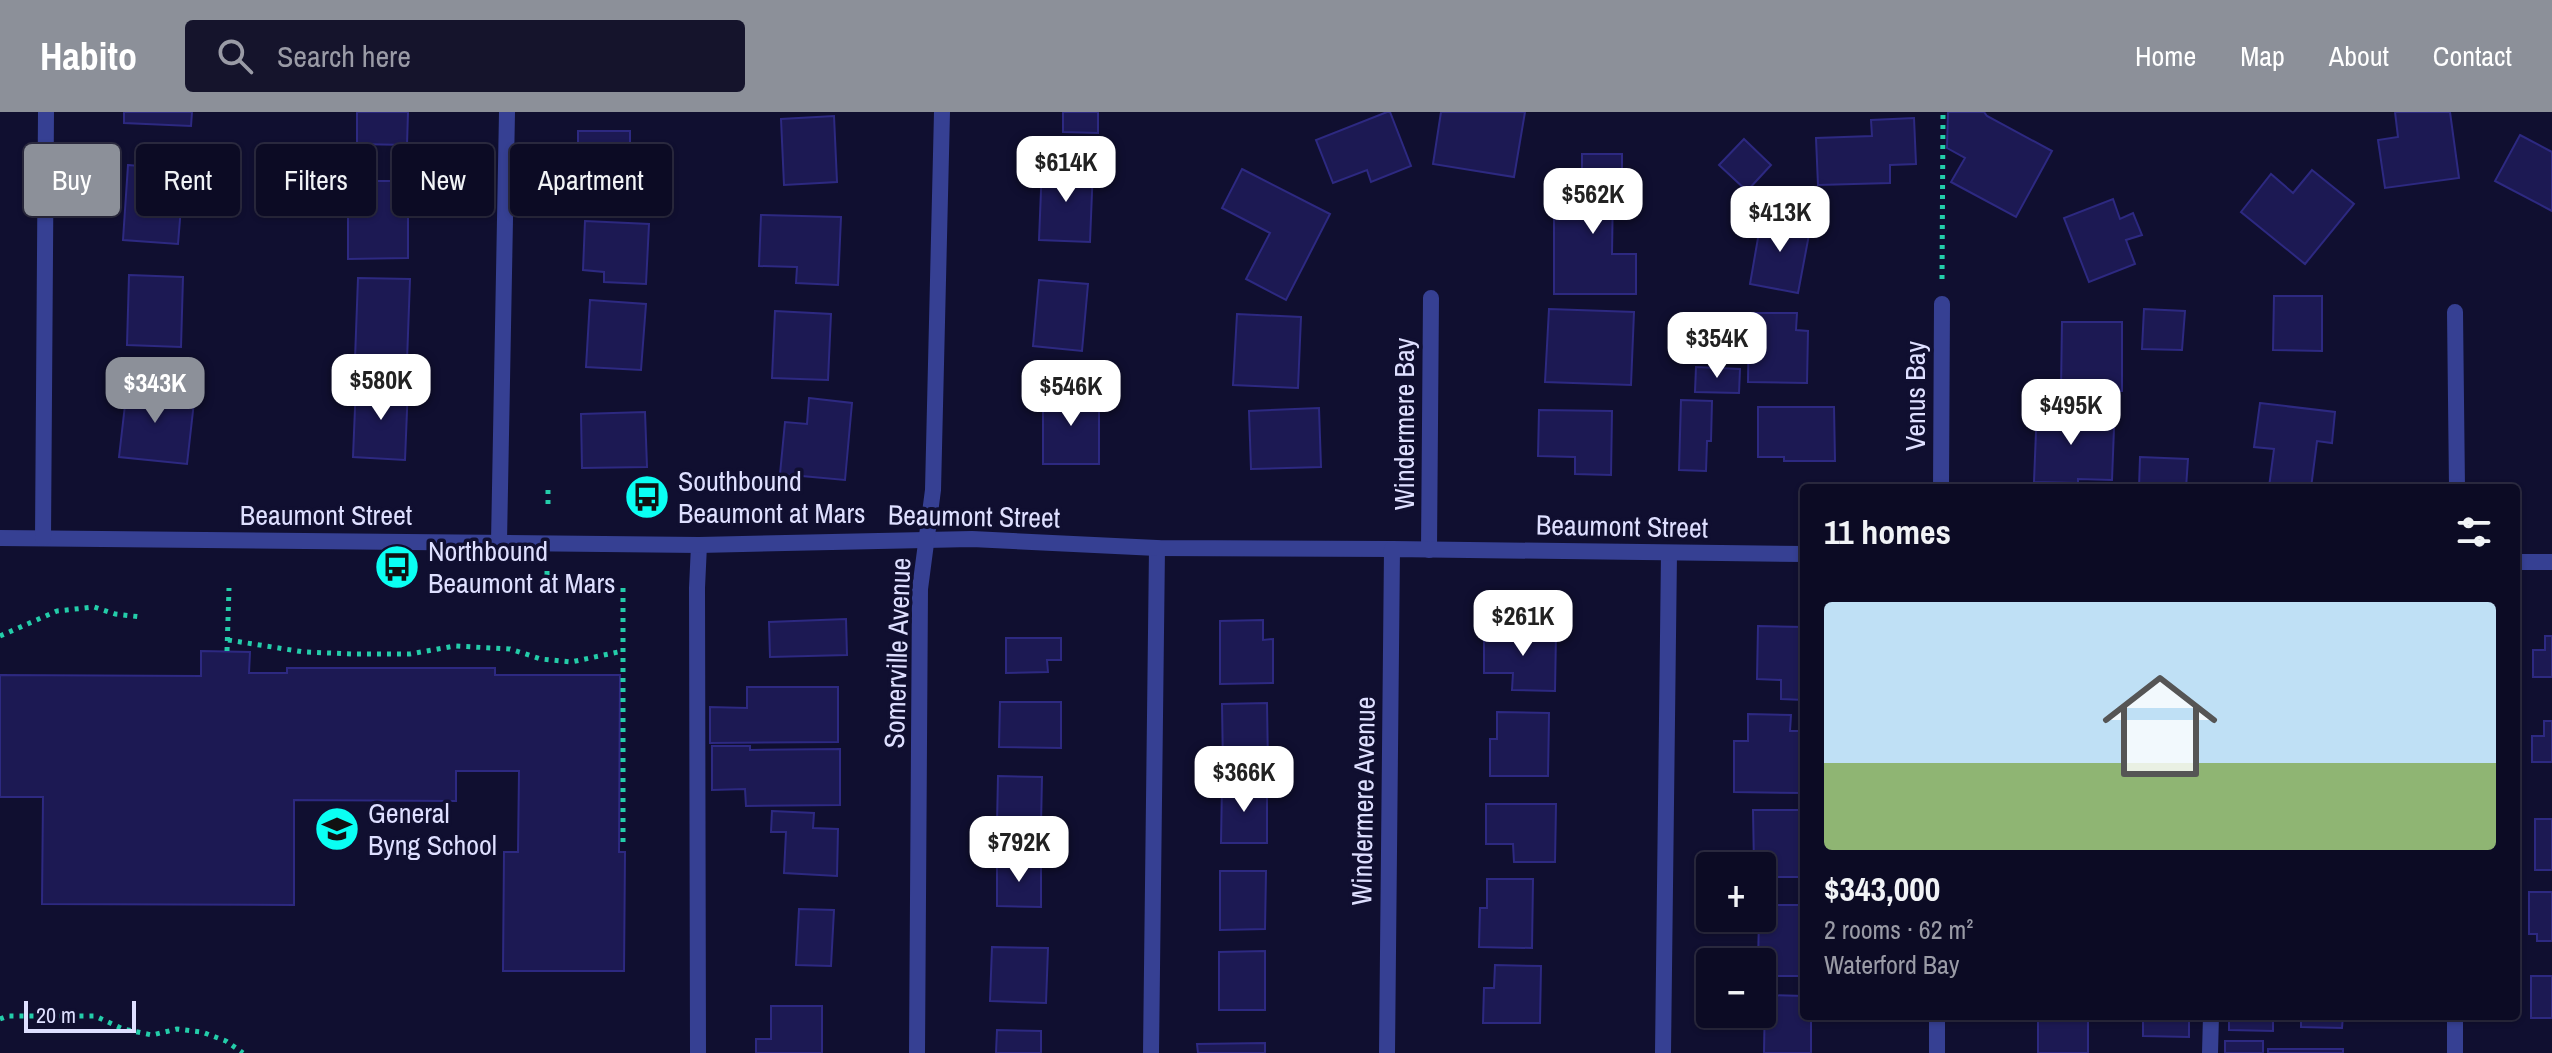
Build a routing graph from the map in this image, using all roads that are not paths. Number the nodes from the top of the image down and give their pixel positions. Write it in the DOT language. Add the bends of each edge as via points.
graph roads {
  1 [pos="46,112"];
  2 [pos="507,112"];
  3 [pos="942,112"];
  4 [pos="1431,298"];
  5 [pos="1942,304"];
  6 [pos="2455,312"];
  7 [pos="1941,484"];
  8 [pos="2457,484"];
  9 [pos="0,538"];
  10 [pos="43,538"];
  11 [pos="928,540"];
  12 [pos="499,542"];
  13 [pos="699,545"];
  14 [pos="1157,548"];
  15 [pos="1392,549"];
  16 [pos="1429,550"];
  17 [pos="1669,553"];
  18 [pos="1800,554"];
  19 [pos="2520,562"];
  20 [pos="2552,562"];
  21 [pos="1937,1020"];
  22 [pos="2211,1020"];
  23 [pos="2455,1020"];
  24 [pos="698,1053"];
  25 [pos="917,1053"];
  26 [pos="1151,1053"];
  27 [pos="1387,1053"];
  28 [pos="1663,1053"];
  29 [pos="1937,1053"];
  30 [pos="2210,1053"];
  31 [pos="2455,1053"];
  1 -- 10 [label="street"];
  2 -- 12 [label="street"];
  3 -- 11 [label="street, Somerville Avenue"];
  4 -- 16 [label="street, Windermere Bay"];
  5 -- 7 [label="street, Venus Bay"];
  6 -- 8 [label="street"];
  9 -- 10 [label="street, Beaumont Street"];
  10 -- 12 [label="street, Beaumont Street"];
  11 -- 13 [label="street, Beaumont Street"];
  11 -- 14 [label="street, Beaumont Street"];
  11 -- 25 [label="street, Somerville Avenue" via="920,589"];
  12 -- 13 [label="street, Beaumont Street"];
  13 -- 24 [label="street"];
  14 -- 15 [label="street, Beaumont Street"];
  14 -- 26 [label="street"];
  15 -- 16 [label="street, Beaumont Street"];
  15 -- 27 [label="street, Windermere Avenue"];
  16 -- 17 [label="street, Beaumont Street"];
  17 -- 18 [label="street, Beaumont Street"];
  17 -- 28 [label="street"];
  19 -- 20 [label="street"];
  21 -- 29 [label="street"];
  22 -- 30 [label="street"];
  23 -- 31 [label="street"];
}
